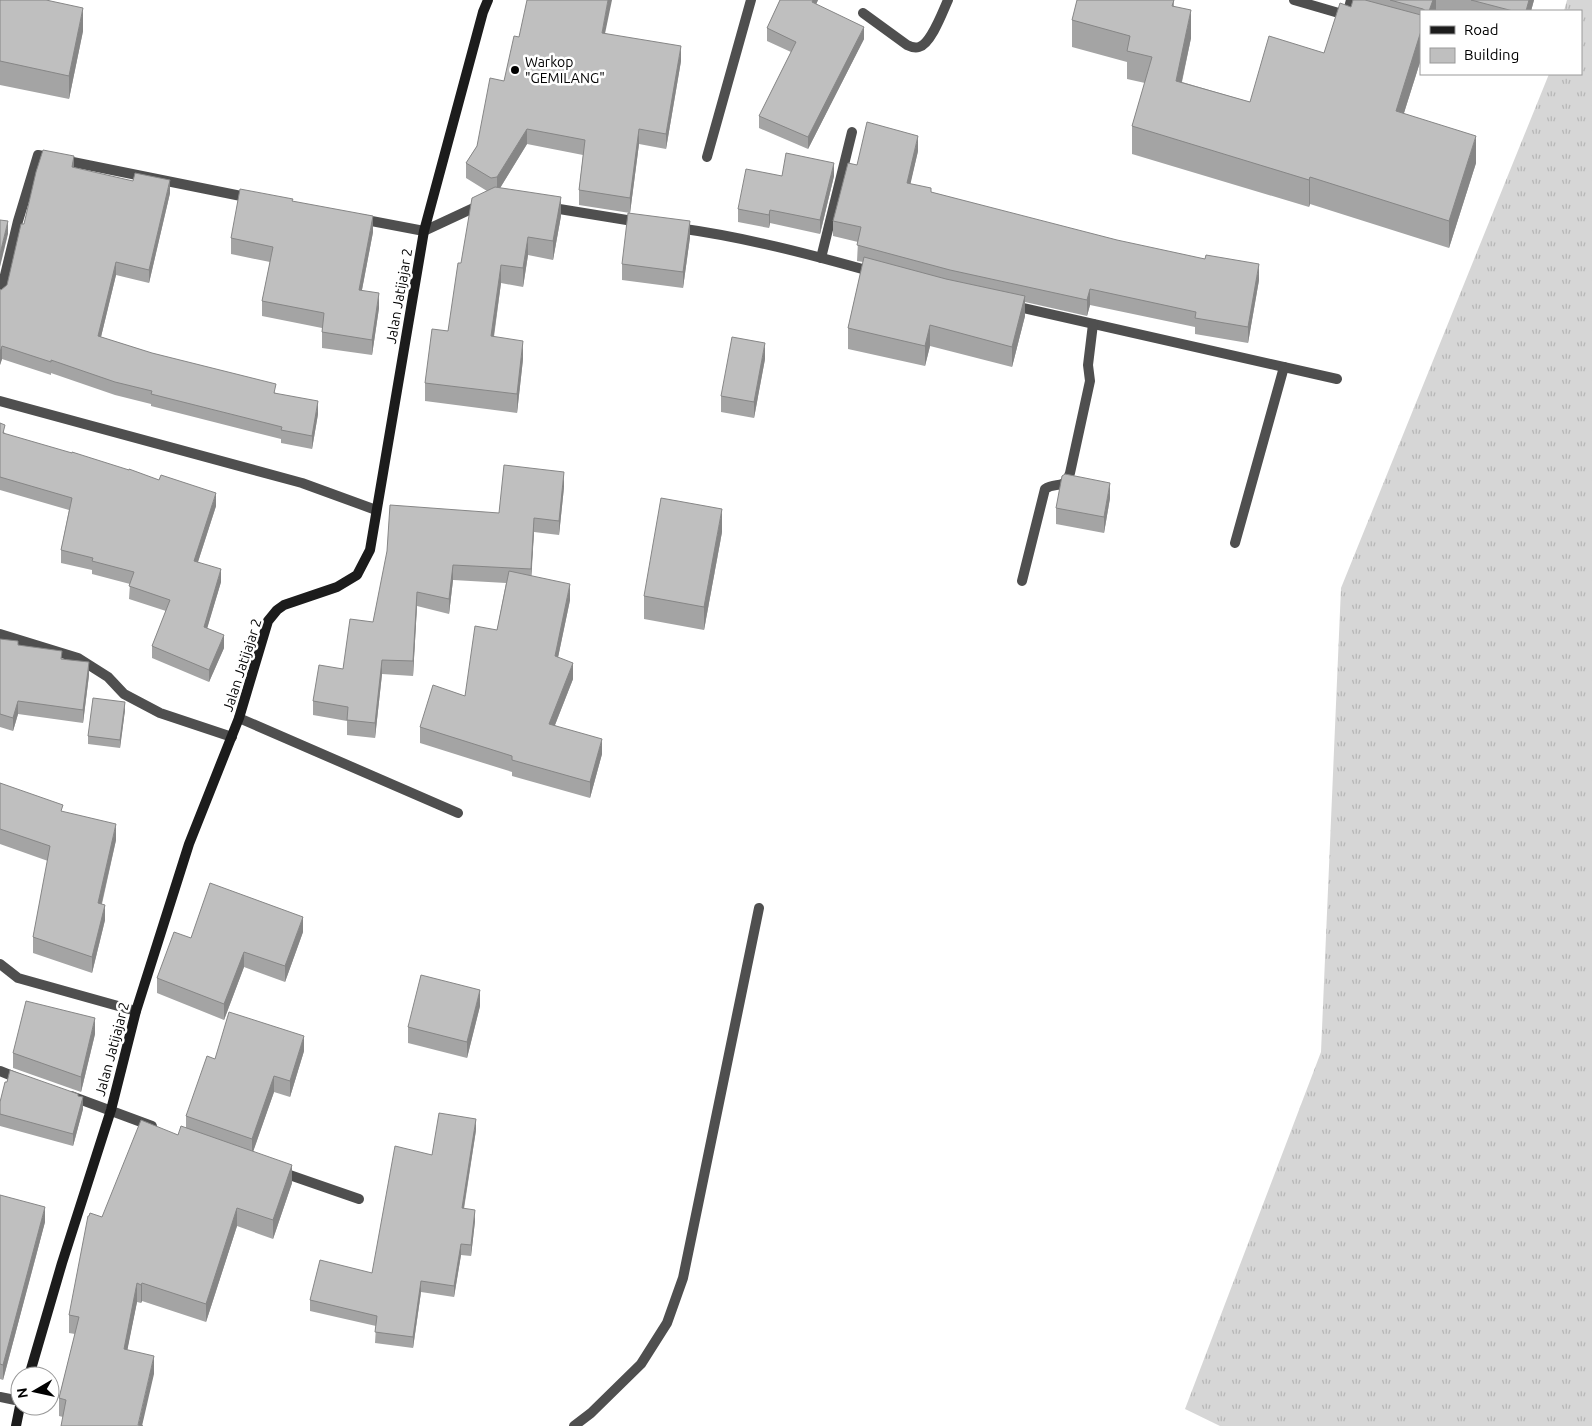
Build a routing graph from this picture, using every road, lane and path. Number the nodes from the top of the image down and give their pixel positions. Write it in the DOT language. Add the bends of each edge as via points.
graph roads {
  1 [pos="488,0"];
  2 [pos="751,0"];
  3 [pos="948,0"];
  4 [pos="1294,0"];
  5 [pos="1351,0"];
  6 [pos="863,13"];
  7 [pos="852,132"];
  8 [pos="707,157"];
  9 [pos="494,199"];
  10 [pos="263,200"];
  11 [pos="533,205"];
  12 [pos="348,217"];
  13 [pos="645,223"];
  14 [pos="664,226"];
  15 [pos="424,231"];
  16 [pos="821,258"];
  17 [pos="879,273"];
  18 [pos="0,296"];
  19 [pos="1006,304"];
  20 [pos="1093,324"];
  21 [pos="1284,367"];
  22 [pos="1337,379"];
  23 [pos="0,400"];
  24 [pos="376,510"];
  25 [pos="1235,543"];
  26 [pos="1022,581"];
  27 [pos="0,634"];
  28 [pos="239,718"];
  29 [pos="232,737"];
  30 [pos="458,813"];
  31 [pos="759,908"];
  32 [pos="0,964"];
  33 [pos="136,1011"];
  34 [pos="0,1071"];
  35 [pos="32,1082"];
  36 [pos="58,1092"];
  37 [pos="111,1110"];
  38 [pos="165,1131"];
  39 [pos="267,1167"];
  40 [pos="359,1199"];
  41 [pos="31,1366"];
  42 [pos="574,1426"];
  1 -- 15 [label="street, Jalan Jatijajar 2"];
  2 -- 8 [label="street"];
  3 -- 6 [label="street" via="930,38 914,48"];
  4 -- 5 [label="street" via="1351,16"];
  7 -- 16 [label="street"];
  9 -- 15 [label="street"];
  10 -- 18 [label="street" via="38,155"];
  11 -- 13 [label="street"];
  12 -- 15 [label="street"];
  14 -- 16 [label="street" via="703,231"];
  15 -- 24 [label="street, Jalan Jatijajar 2"];
  16 -- 17 [label="street"];
  19 -- 20 [label="street"];
  20 -- 21 [label="street"];
  20 -- 26 [label="street" via="1088,365 1090,382 1068,481 1045,489"];
  21 -- 22 [label="street"];
  21 -- 25 [label="street"];
  23 -- 24 [label="street" via="302,483"];
  24 -- 28 [label="street, Jalan Jatijajar 2" via="370,550 357,576 337,587 284,605 268,621"];
  27 -- 29 [label="street" via="78,658 108,677 124,694 160,713"];
  28 -- 29 [label="street, Jalan Jatijajar 2"];
  28 -- 30 [label="street"];
  29 -- 33 [label="street, Jalan Jatijajar 2" via="189,844"];
  31 -- 42 [label="street" via="683,1278 667,1324 641,1364"];
  32 -- 33 [label="street" via="18,978"];
  33 -- 37 [label="street, Jalan Jatijajar 2"];
  34 -- 35 [label="street"];
  36 -- 37 [label="street"];
  37 -- 38 [label="street"];
  37 -- 41 [label="street, Jalan Jatijajar 2"];
  39 -- 40 [label="street"];
}
